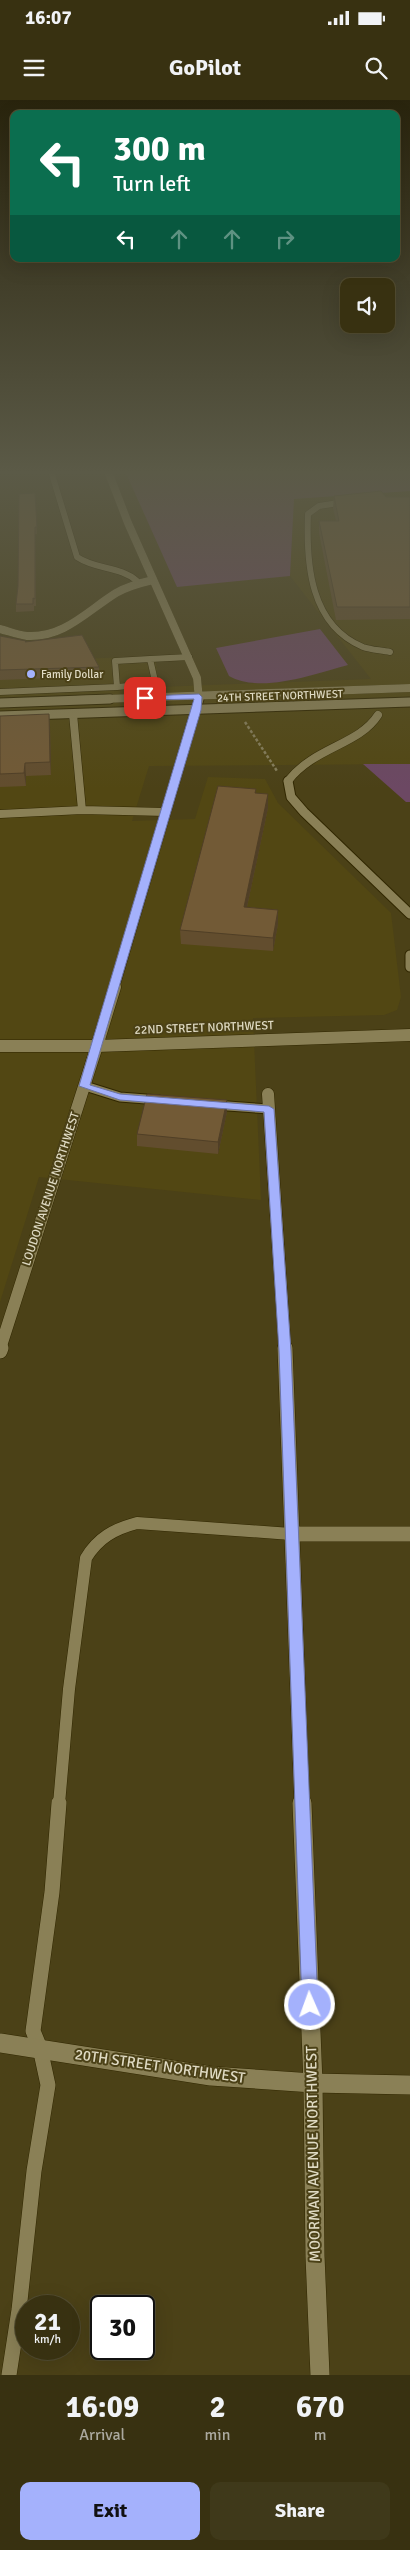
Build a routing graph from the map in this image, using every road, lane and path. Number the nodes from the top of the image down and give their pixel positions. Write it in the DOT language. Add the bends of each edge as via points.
graph roads {
  1 [pos="133,577"];
  2 [pos="152,577"];
  3 [pos="310,577"];
  4 [pos="153,580"];
  5 [pos="137,581"];
  6 [pos="0,629"];
  7 [pos="390,652"];
  8 [pos="189,657"];
  9 [pos="150,659"];
  10 [pos="117,687"];
  11 [pos="127,687"];
  12 [pos="93,688"];
  13 [pos="410,688"];
  14 [pos="0,692"];
  15 [pos="199,697"];
  16 [pos="128,699"];
  17 [pos="93,700"];
  18 [pos="410,702"];
  19 [pos="0,703"];
  20 [pos="197,710"];
  21 [pos="73,714"];
  22 [pos="378,714"];
  23 [pos="0,716"];
  24 [pos="244,719"];
  25 [pos="288,781"];
  26 [pos="82,810"];
  27 [pos="166,812"];
  28 [pos="0,814"];
  29 [pos="410,914"];
  30 [pos="410,955"];
  31 [pos="410,967"];
  32 [pos="410,1035"];
  33 [pos="0,1046"];
  34 [pos="96,1046"];
  35 [pos="85,1086"];
  36 [pos="167,1101"];
  37 [pos="269,1101"];
  38 [pos="205,1104"];
  39 [pos="0,1351"];
  40 [pos="292,1534"];
  41 [pos="410,1534"];
  42 [pos="0,2043"];
  43 [pos="40,2048"];
  44 [pos="313,2084"];
  45 [pos="410,2085"];
  46 [pos="9,2375"];
  47 [pos="320,2375"];
  1 -- 5 [label="lane"];
  2 -- 4 [label="street, LOUDON AVENUE NORTHWEST"];
  3 -- 7 [label="lane" via="327,619 344,635 362,648"];
  4 -- 5 [label="street"];
  4 -- 8 [label="street, LOUDON AVENUE NORTHWEST"];
  5 -- 6 [label="street" via="62,630 27,634"];
  8 -- 9 [label="lane"];
  8 -- 15 [label="street, LOUDON AVENUE NORTHWEST" via="197,678"];
  9 -- 10 [label="lane" via="115,661"];
  9 -- 11 [label="lane" via="155,681"];
  10 -- 11 [label="lane"];
  10 -- 12 [label="lane"];
  11 -- 16 [label="lane"];
  12 -- 14 [label="lane"];
  12 -- 17 [label="lane"];
  13 -- 15 [label="street, 24TH STREET NORTHWEST"];
  15 -- 16 [label="street, 24TH STREET NORTHWEST"];
  15 -- 20 [label="street, LOUDON AVENUE NORTHWEST"];
  16 -- 17 [label="street, 24TH STREET NORTHWEST"];
  17 -- 19 [label="street, 24TH STREET NORTHWEST"];
  18 -- 20 [label="street, 24TH STREET NORTHWEST"];
  20 -- 21 [label="street, 24TH STREET NORTHWEST"];
  20 -- 27 [label="street, LOUDON AVENUE NORTHWEST"];
  21 -- 23 [label="street, 24TH STREET NORTHWEST"];
  21 -- 26 [label="lane"];
  22 -- 25 [label="lane" via="375,723 364,731 308,758 294,770"];
  24 -- 25 [label="path" via="277,772"];
  25 -- 29 [label="street" via="291,796 304,812"];
  26 -- 27 [label="lane"];
  26 -- 28 [label="lane"];
  27 -- 34 [label="street, LOUDON AVENUE NORTHWEST"];
  30 -- 31 [label="street"];
  32 -- 34 [label="street, 22ND STREET NORTHWEST"];
  33 -- 34 [label="street, 22ND STREET NORTHWEST"];
  34 -- 35 [label="street, LOUDON AVENUE NORTHWEST"];
  35 -- 36 [label="lane" via="120,1097"];
  35 -- 39 [label="street, LOUDON AVENUE NORTHWEST"];
  37 -- 38 [label="lane"];
  37 -- 40 [label="street, MOORMAN AVENUE NORTHWEST" via="285,1351"];
  40 -- 41 [label="street"];
  40 -- 43 [label="lane" via="137,1524 120,1527 104,1535 92,1546 86,1558 69,1689 52,1892 33,2031"];
  40 -- 44 [label="street, MOORMAN AVENUE NORTHWEST"];
  42 -- 43 [label="street, 20TH STREET NORTHWEST"];
  43 -- 44 [label="street, 20TH STREET NORTHWEST" via="211,2076"];
  43 -- 46 [label="lane" via="48,2085"];
  44 -- 45 [label="street, 20TH STREET NORTHWEST"];
  44 -- 47 [label="street, MOORMAN AVENUE NORTHWEST"];
}
